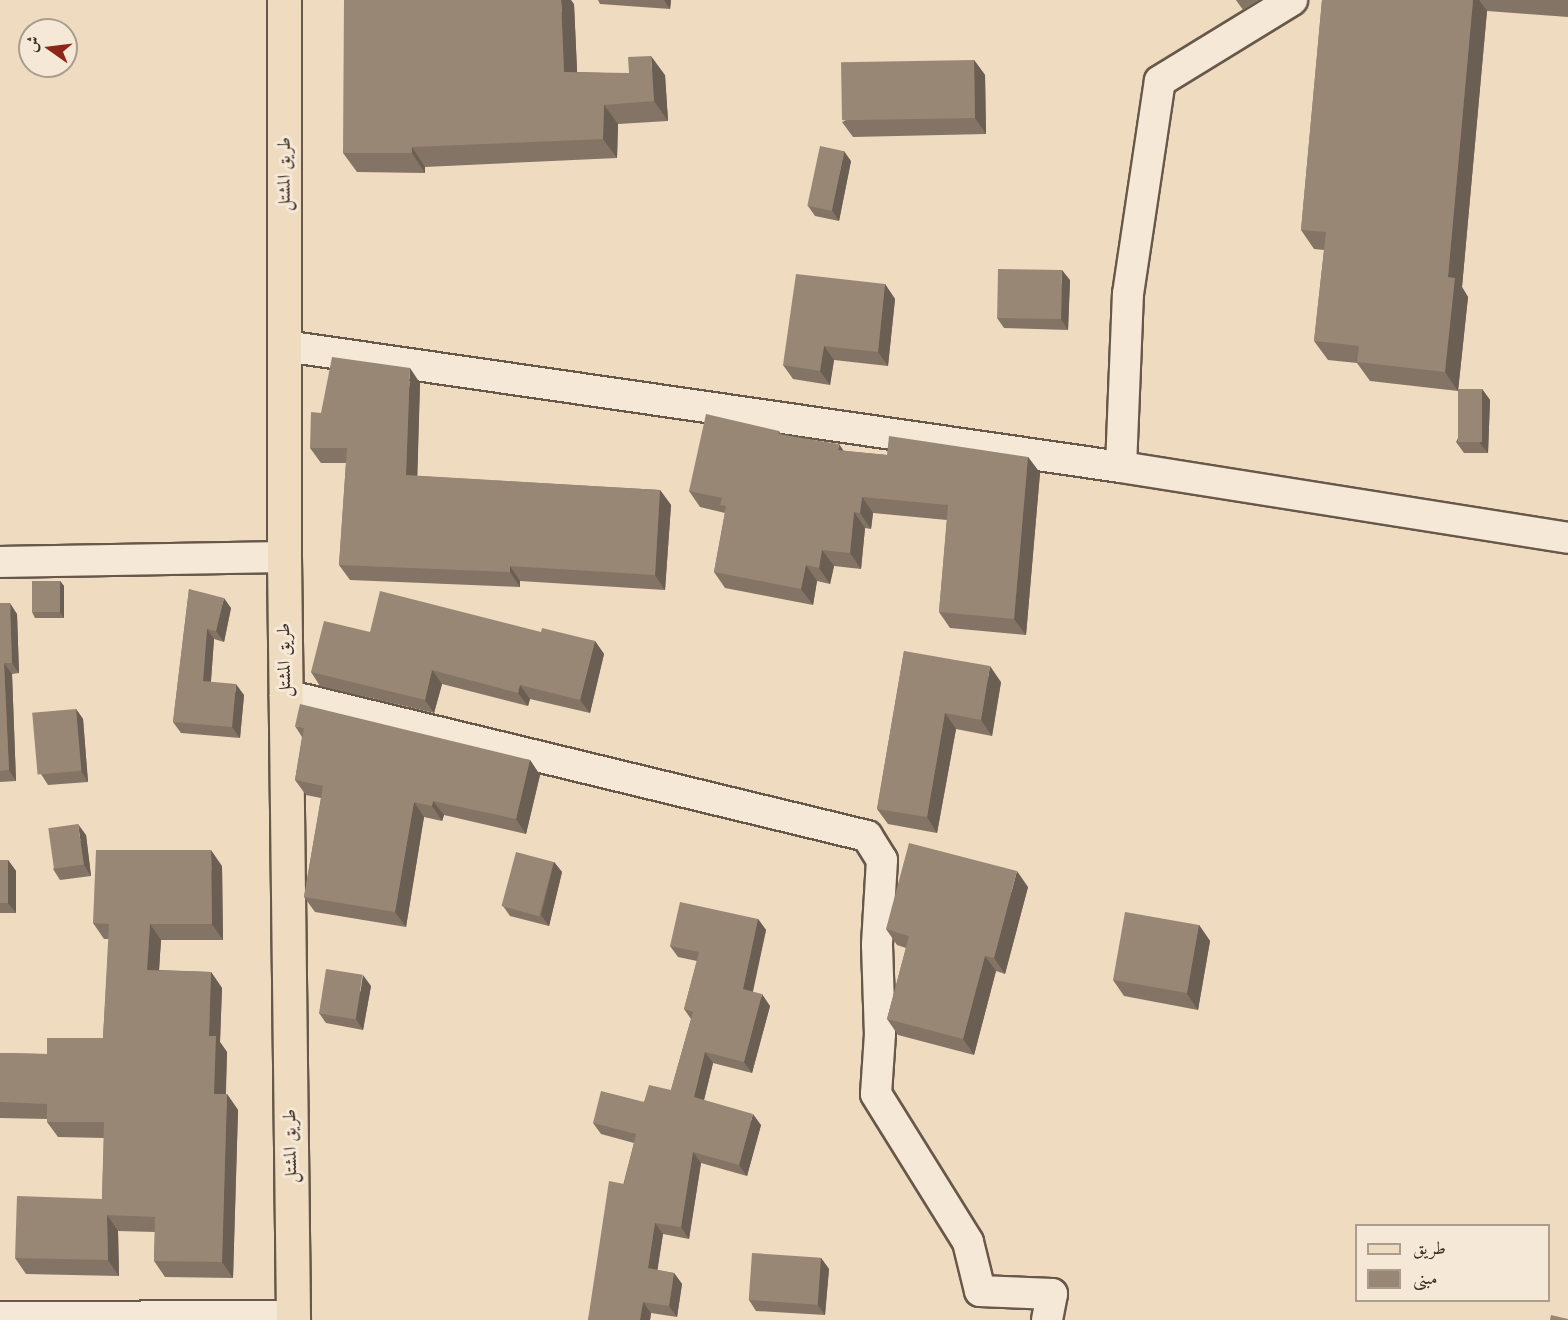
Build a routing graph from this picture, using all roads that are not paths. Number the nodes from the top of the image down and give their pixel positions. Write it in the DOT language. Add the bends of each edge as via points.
graph roads {
  1 [pos="284,0"];
  2 [pos="1292,0"];
  3 [pos="285,346"];
  4 [pos="1121,467"];
  5 [pos="1568,538"];
  6 [pos="284,557"];
  7 [pos="0,561"];
  8 [pos="285,695"];
  9 [pos="0,1317"];
  10 [pos="292,1318"];
  11 [pos="1047,1320"];
  1 -- 3 [label="main road, طريق المشتل"];
  2 -- 4 [label="street" via="1160,81 1128,294"];
  3 -- 4 [label="street"];
  3 -- 6 [label="main road, طريق المشتل"];
  4 -- 5 [label="street"];
  6 -- 7 [label="street"];
  6 -- 8 [label="main road, طريق المشتل"];
  8 -- 10 [label="main road, طريق المشتل"];
  8 -- 11 [label="street" via="867,836 882,860 876,1094 968,1242 980,1291 1052,1294"];
  9 -- 10 [label="street"];
}
